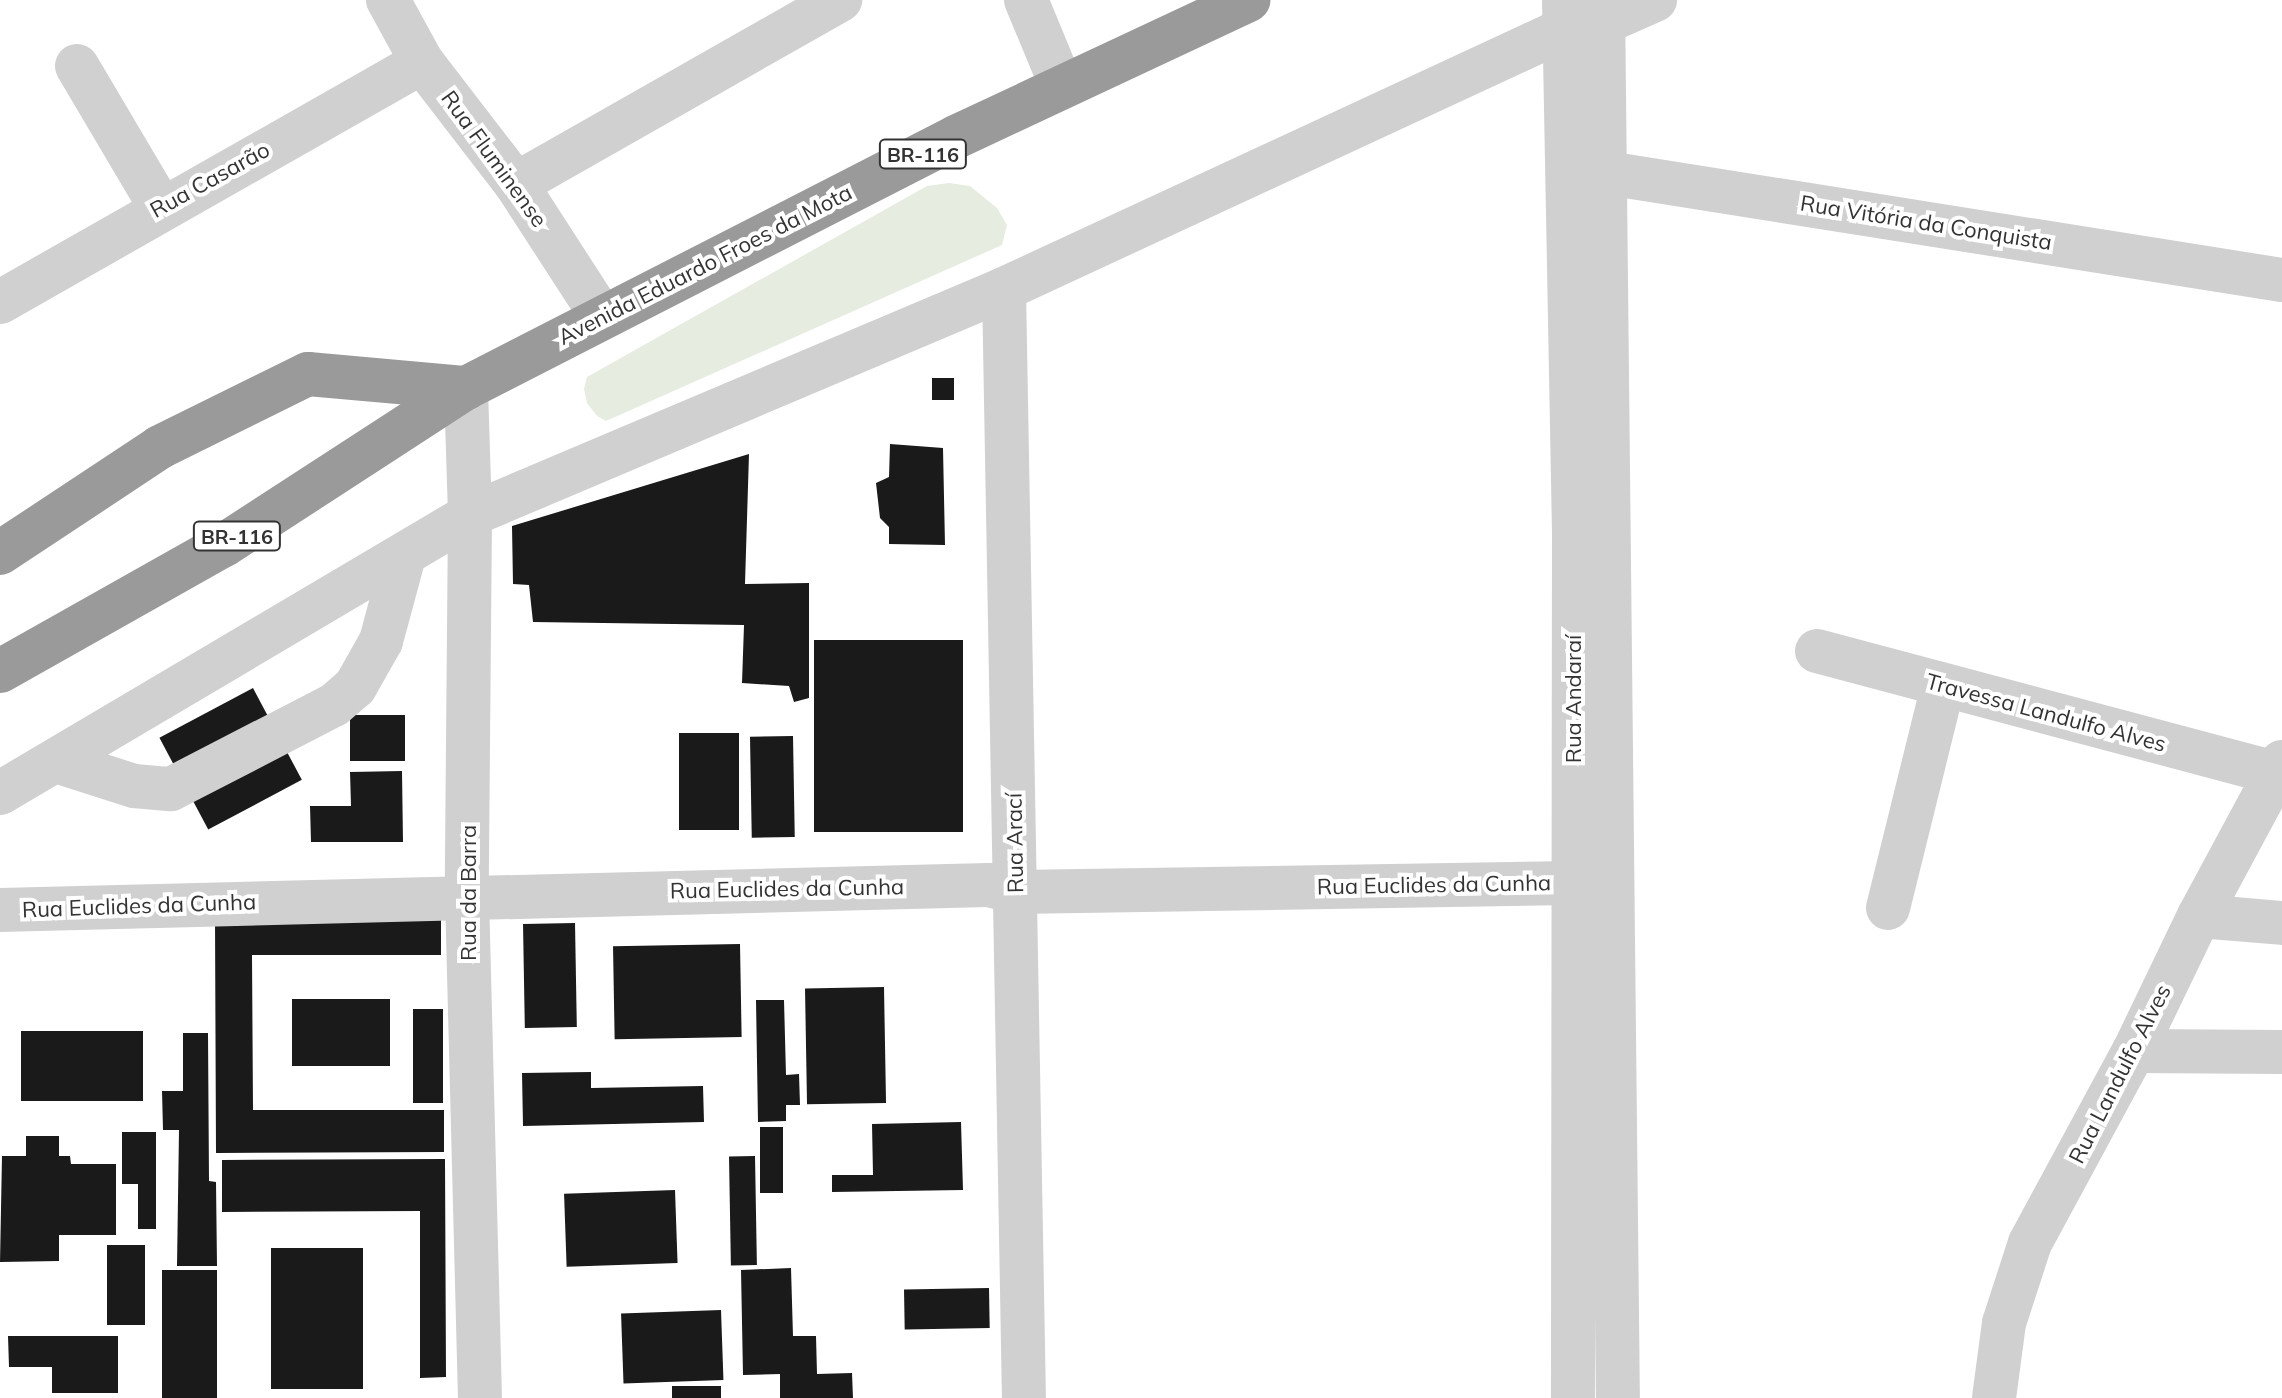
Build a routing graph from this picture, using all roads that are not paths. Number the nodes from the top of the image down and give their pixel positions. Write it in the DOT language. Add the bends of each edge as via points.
graph roads {
  1 [pos="388,0"];
  2 [pos="840,0"];
  3 [pos="1026,0"];
  4 [pos="1249,0"];
  5 [pos="1655,0"];
  6 [pos="1584,13"];
  7 [pos="422,62"];
  8 [pos="77,66"];
  9 [pos="1062,87"];
  10 [pos="1588,175"];
  11 [pos="516,184"];
  12 [pos="161,208"];
  13 [pos="2282,280"];
  14 [pos="1004,289"];
  15 [pos="0,302"];
  16 [pos="602,317"];
  17 [pos="466,388"];
  18 [pos="470,515"];
  19 [pos="0,553"];
  20 [pos="404,556"];
  21 [pos="1817,651"];
  22 [pos="0,671"];
  23 [pos="1943,686"];
  24 [pos="56,761"];
  25 [pos="2279,768"];
  26 [pos="0,793"];
  27 [pos="1574,883"];
  28 [pos="1016,892"];
  29 [pos="467,896"];
  30 [pos="1888,908"];
  31 [pos="0,910"];
  32 [pos="2199,916"];
  33 [pos="2282,923"];
  34 [pos="2134,1051"];
  35 [pos="2282,1052"];
  36 [pos="480,1398"];
  37 [pos="1024,1398"];
  38 [pos="1573,1398"];
  39 [pos="1618,1398"];
  40 [pos="1994,1398"];
  1 -- 7 [label="street, Rua Fluminense"];
  2 -- 11 [label="street"];
  3 -- 9 [label="street"];
  4 -- 9 [label="highway, Avenida Eduardo Froes da Mota / BR-116"];
  5 -- 6 [label="street"];
  6 -- 10 [label="street, Rua Andaraí"];
  6 -- 14 [label="street"];
  7 -- 11 [label="street, Rua Fluminense"];
  7 -- 12 [label="street, Rua Casarão"];
  8 -- 12 [label="street"];
  9 -- 16 [label="highway, Avenida Eduardo Froes da Mota / BR-116"];
  10 -- 13 [label="street, Rua Vitória da Conquista"];
  10 -- 27 [label="street, Rua Andaraí"];
  10 -- 39 [label="street, Rua Andaraí"];
  11 -- 16 [label="street, Rua Fluminense"];
  12 -- 15 [label="street, Rua Casarão"];
  14 -- 18 [label="street"];
  14 -- 28 [label="street, Rua Arací"];
  16 -- 17 [label="highway, Avenida Eduardo Froes da Mota / BR-116"];
  17 -- 18 [label="street, Rua da Barra"];
  17 -- 19 [label="highway" via="308,374 160,447"];
  17 -- 22 [label="highway, Avenida Eduardo Froes da Mota / BR-116" via="224,545"];
  18 -- 20 [label="street"];
  18 -- 29 [label="street, Rua da Barra"];
  20 -- 24 [label="street"];
  20 -- 24 [label="street" via="381,641 347,698 171,789 142,788"];
  21 -- 23 [label="street, Travessa Landulfo Alves"];
  23 -- 25 [label="street, Travessa Landulfo Alves"];
  23 -- 30 [label="street"];
  24 -- 26 [label="street"];
  25 -- 32 [label="street, Rua Landulfo Alves"];
  27 -- 28 [label="street, Rua Euclides da Cunha"];
  27 -- 38 [label="street, Rua Andaraí"];
  28 -- 29 [label="street, Rua Euclides da Cunha" via="988,885"];
  28 -- 37 [label="street, Rua Arací"];
  29 -- 31 [label="street, Rua Euclides da Cunha"];
  29 -- 36 [label="street, Rua da Barra"];
  32 -- 33 [label="street"];
  32 -- 34 [label="street, Rua Landulfo Alves"];
  34 -- 35 [label="street"];
  34 -- 40 [label="street, Rua Landulfo Alves" via="2030,1243 2004,1323"];
}
